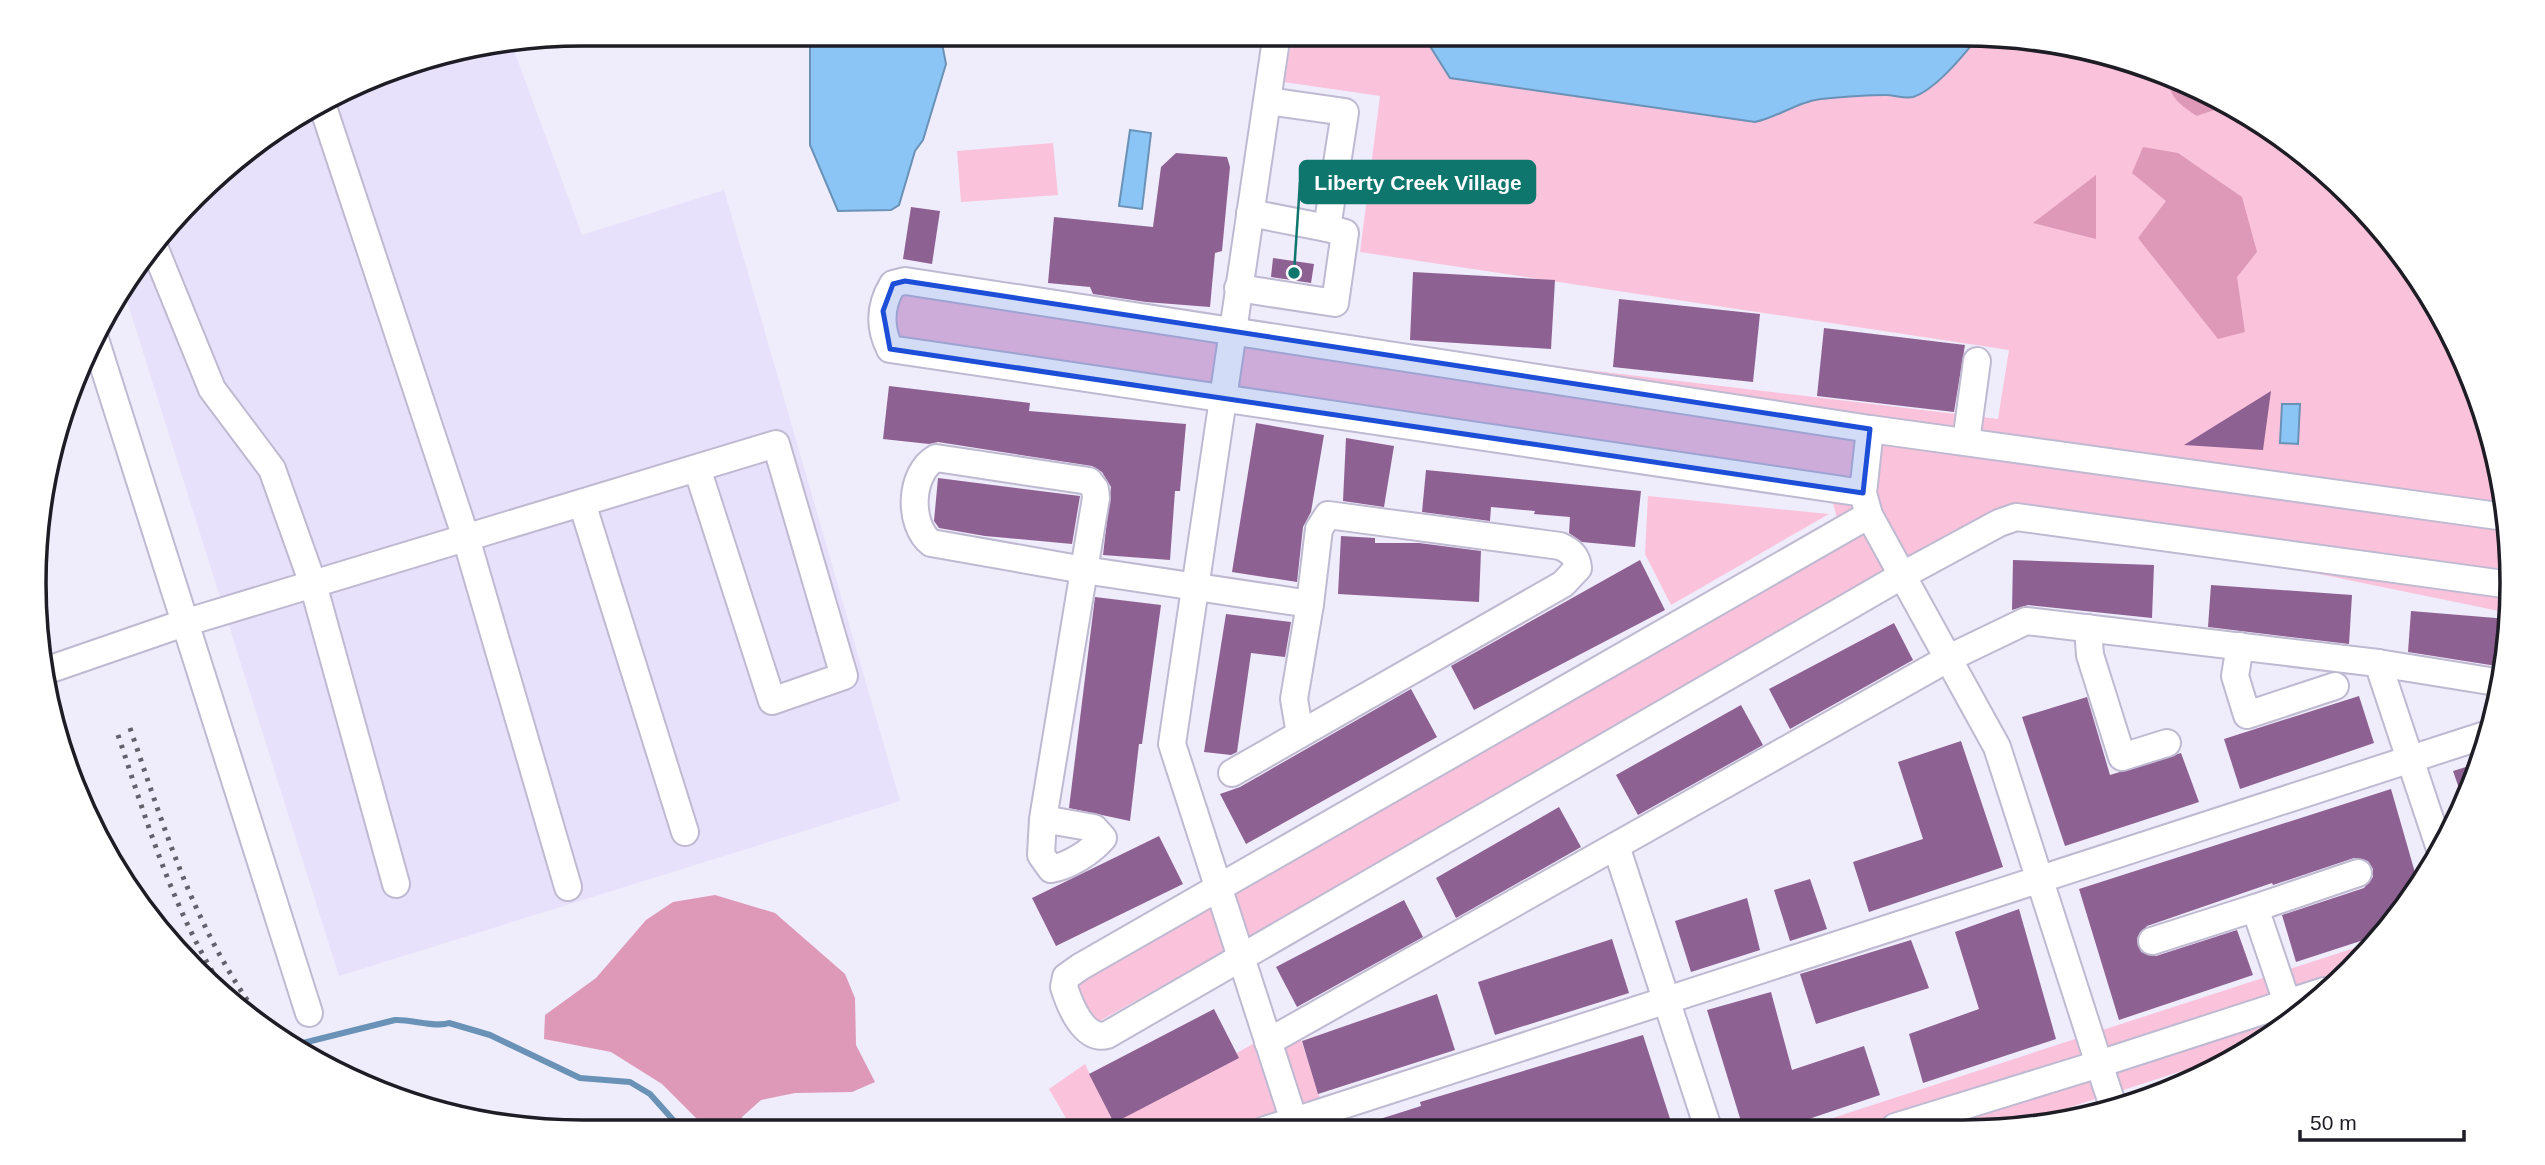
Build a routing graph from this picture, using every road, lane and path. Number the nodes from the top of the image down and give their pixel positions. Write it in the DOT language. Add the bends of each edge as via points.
graph roads {
  1 [pos="1275,46"];
  2 [pos="1268,101"];
  3 [pos="325,112"];
  4 [pos="1250,213"];
  5 [pos="1327,228"];
  6 [pos="157,254"];
  7 [pos="1238,289"];
  8 [pos="1232,330"];
  9 [pos="99,350"];
  10 [pos="1978,361"];
  11 [pos="1221,399"];
  12 [pos="1870,429"];
  13 [pos="1966,442"];
  14 [pos="696,468"];
  15 [pos="582,503"];
  16 [pos="1866,504"];
  17 [pos="2495,516"];
  18 [pos="466,538"];
  19 [pos="1084,570"];
  20 [pos="1903,575"];
  21 [pos="2500,583"];
  22 [pos="313,584"];
  23 [pos="1194,587"];
  24 [pos="1310,604"];
  25 [pos="184,624"];
  26 [pos="2088,628"];
  27 [pos="2239,646"];
  28 [pos="1950,658"];
  29 [pos="2378,663"];
  30 [pos="53,668"];
  31 [pos="2490,681"];
  32 [pos="2335,687"];
  33 [pos="1300,734"];
  34 [pos="2476,738"];
  35 [pos="2166,743"];
  36 [pos="2410,759"];
  37 [pos="1232,773"];
  38 [pos="1043,819"];
  39 [pos="685,832"];
  40 [pos="2436,836"];
  41 [pos="1616,846"];
  42 [pos="2358,873"];
  43 [pos="2040,880"];
  44 [pos="396,884"];
  45 [pos="568,887"];
  46 [pos="1217,890"];
  47 [pos="2255,908"];
  48 [pos="2152,941"];
  49 [pos="1240,959"];
  50 [pos="1667,1000"];
  51 [pos="2290,1008"];
  52 [pos="309,1013"];
  53 [pos="2283,1013"];
  54 [pos="1268,1042"];
  55 [pos="2099,1064"];
  56 [pos="2110,1098"];
  57 [pos="1293,1120"];
  58 [pos="1310,1120"];
  59 [pos="1705,1120"];
  60 [pos="1920,1120"];
  1 -- 2 [label="street"];
  2 -- 4 [label="street"];
  2 -- 5 [label="street" via="1345,112"];
  3 -- 18 [label="street"];
  4 -- 5 [label="street"];
  4 -- 7 [label="street"];
  5 -- 7 [label="street" via="1345,233 1335,303"];
  6 -- 22 [label="street" via="212,389 272,469"];
  7 -- 8 [label="street"];
  8 -- 11 [label="street"];
  8 -- 11 [label="street" via="905,281 893,285 883,311 881,326 890,349"];
  8 -- 12 [label="street"];
  9 -- 25 [label="street"];
  10 -- 13 [label="street"];
  11 -- 16 [label="street"];
  11 -- 23 [label="street"];
  12 -- 13 [label="street"];
  12 -- 16 [label="street"];
  13 -- 17 [label="street"];
  14 -- 14 [label="street" via="772,701 844,676 776,444"];
  14 -- 15 [label="street"];
  15 -- 18 [label="street"];
  15 -- 39 [label="street"];
  16 -- 20 [label="street"];
  16 -- 46 [label="street"];
  18 -- 22 [label="street"];
  18 -- 45 [label="street"];
  19 -- 19 [label="street" via="1096,498 1089,481 936,458 926,463 920,475 916,522 931,543"];
  19 -- 23 [label="street"];
  19 -- 38 [label="street"];
  20 -- 21 [label="street" via="2016,517"];
  20 -- 28 [label="street"];
  20 -- 49 [label="street"];
  22 -- 25 [label="street"];
  22 -- 44 [label="street"];
  23 -- 24 [label="street"];
  23 -- 46 [label="street" via="1172,744"];
  24 -- 33 [label="street" via="1294,699"];
  24 -- 33 [label="street" via="1319,530 1328,515 1560,546 1577,559 1578,568 1563,584"];
  25 -- 30 [label="street"];
  25 -- 52 [label="street"];
  26 -- 27 [label="street"];
  26 -- 28 [label="street" via="2026,621"];
  26 -- 35 [label="street" via="2090,655 2122,757"];
  27 -- 29 [label="street"];
  27 -- 32 [label="street" via="2235,676 2248,715"];
  28 -- 41 [label="street"];
  28 -- 43 [label="street" via="1997,747"];
  29 -- 31 [label="street"];
  29 -- 36 [label="street"];
  33 -- 37 [label="street"];
  34 -- 36 [label="street"];
  36 -- 40 [label="street"];
  36 -- 43 [label="street"];
  41 -- 50 [label="street"];
  41 -- 54 [label="street"];
  42 -- 47 [label="street"];
  43 -- 50 [label="street"];
  43 -- 55 [label="street"];
  46 -- 49 [label="street"];
  46 -- 49 [label="street" via="1066,977 1067,998 1088,1033 1098,1037"];
  47 -- 48 [label="street"];
  47 -- 51 [label="street"];
  49 -- 54 [label="street"];
  50 -- 58 [label="street"];
  50 -- 59 [label="street"];
  53 -- 55 [label="street"];
  54 -- 57 [label="street"];
  55 -- 56 [label="street"];
  55 -- 60 [label="street"];
}
